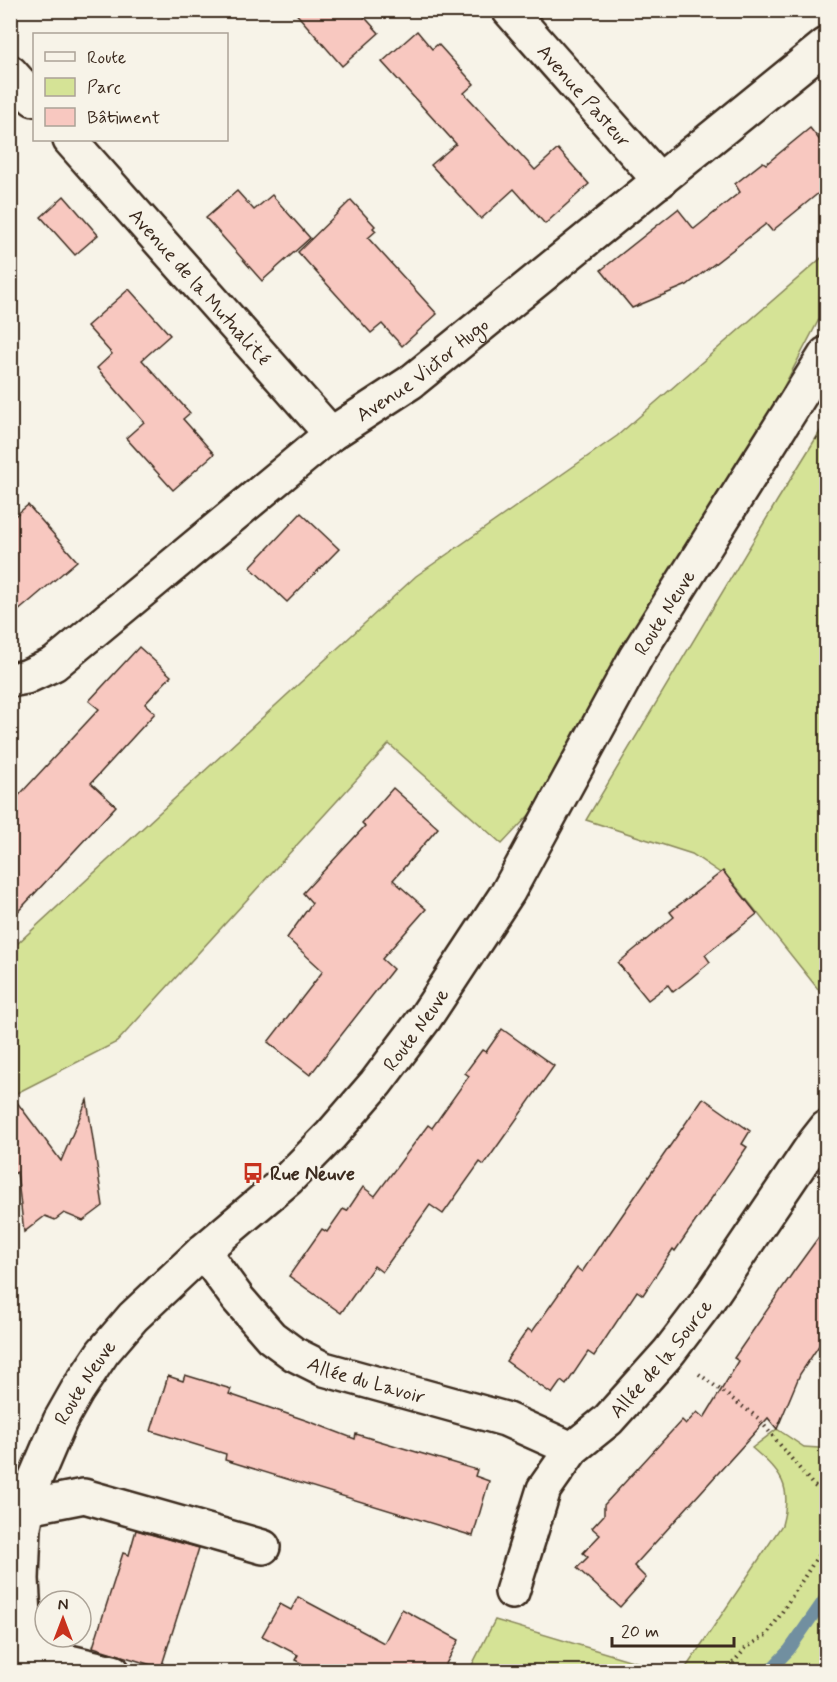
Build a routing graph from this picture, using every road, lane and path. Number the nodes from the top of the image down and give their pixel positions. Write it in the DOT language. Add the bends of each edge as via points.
graph roads {
  1 [pos="509,10"];
  2 [pos="826,45"];
  3 [pos="10,72"];
  4 [pos="33,98"];
  5 [pos="71,141"];
  6 [pos="660,181"];
  7 [pos="826,354"];
  8 [pos="331,434"];
  9 [pos="10,680"];
  10 [pos="826,1128"];
  11 [pos="203,1251"];
  12 [pos="669,1352"];
  13 [pos="572,1449"];
  14 [pos="826,1494"];
  15 [pos="28,1507"];
  16 [pos="826,1543"];
  17 [pos="263,1547"];
  18 [pos="512,1592"];
  19 [pos="26,1662"];
  20 [pos="113,1671"];
  21 [pos="726,1671"];
  1 -- 6 [label="street, Avenue Pasteur"];
  2 -- 6 [label="street, Avenue Victor Hugo"];
  3 -- 4 [label="street"];
  5 -- 8 [label="street, Avenue de la Mutualité"];
  6 -- 8 [label="street, Avenue Victor Hugo" via="411,382"];
  7 -- 11 [label="street, Route Neuve" via="636,657 508,892 425,1018 331,1136 288,1179"];
  8 -- 9 [label="street, Avenue Victor Hugo" via="54,664"];
  10 -- 12 [label="street, Allée de la Source"];
  11 -- 13 [label="street, Allée du Lavoir" via="271,1337 294,1354 324,1369 505,1419"];
  11 -- 15 [label="street, Route Neuve" via="133,1317 103,1353 60,1420 30,1491"];
  12 -- 13 [label="street, Allée de la Source" via="608,1420"];
  12 -- 14 [label="path" via="758,1418 813,1485"];
  13 -- 18 [label="street, Allée de la Source" via="544,1489"];
  15 -- 17 [label="street" via="84,1496"];
  15 -- 19 [label="street, Route Neuve" via="22,1579"];
  16 -- 21 [label="path" via="768,1634 746,1648"];
  19 -- 20 [label="street"];
}
